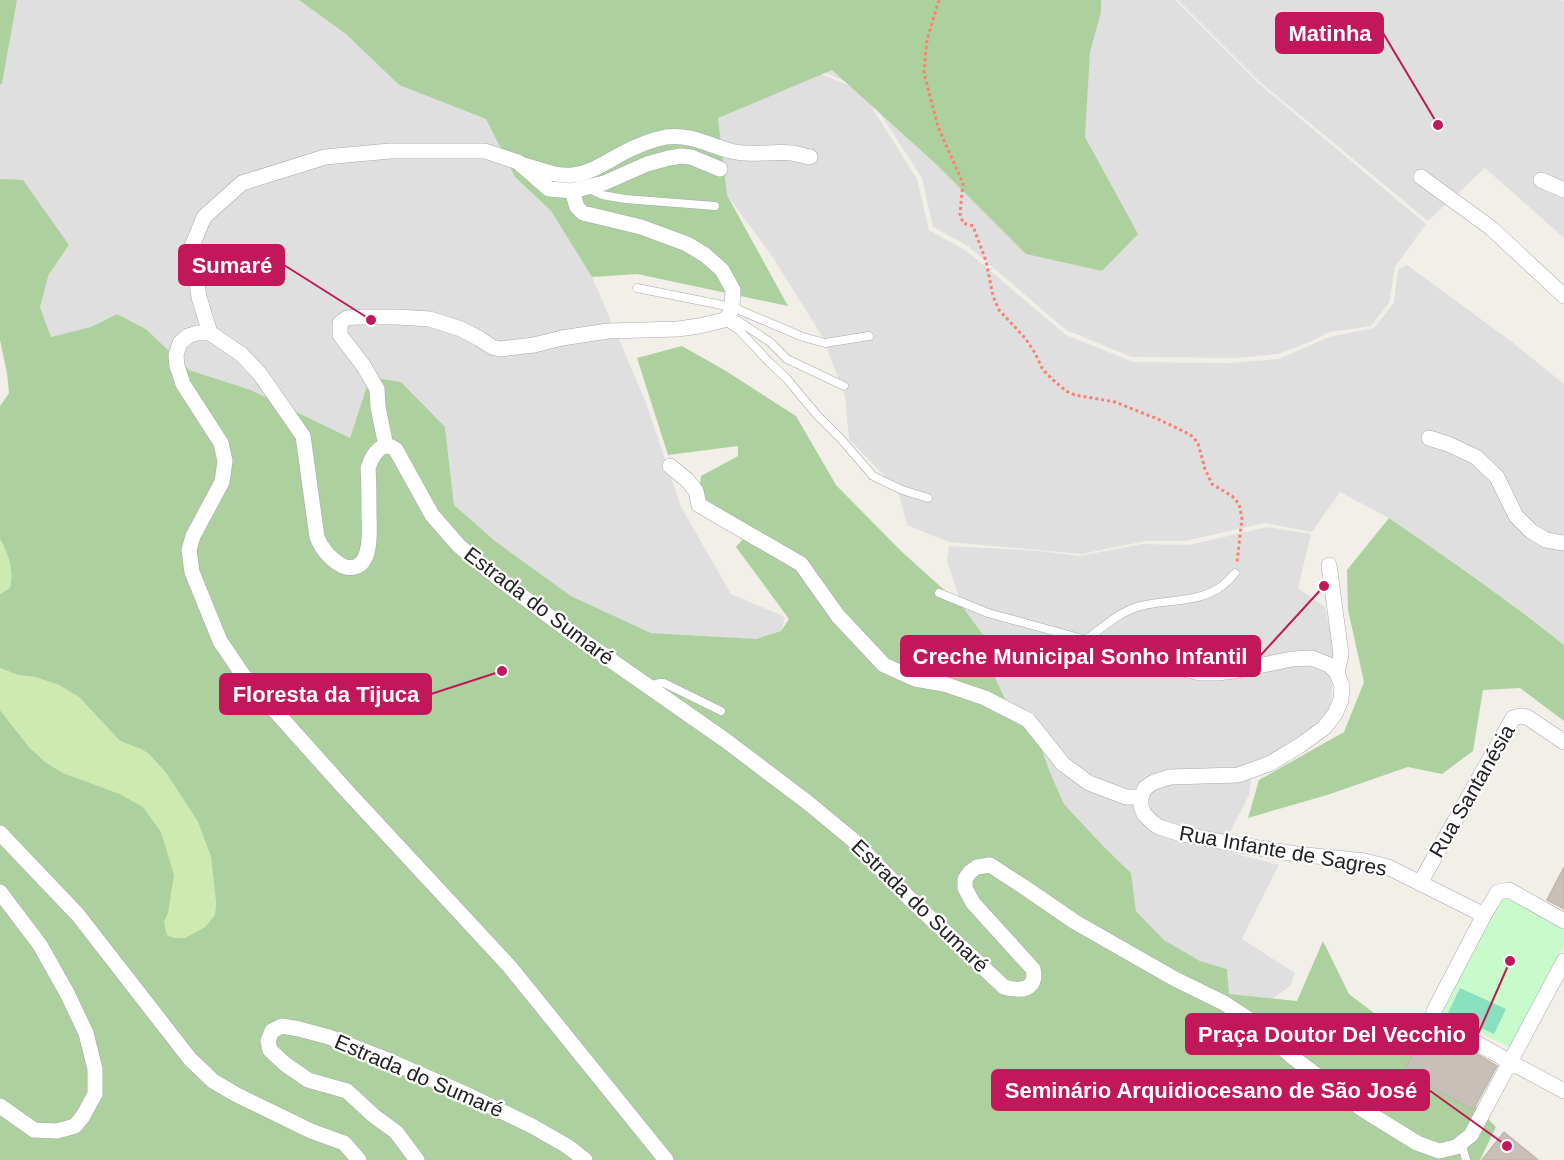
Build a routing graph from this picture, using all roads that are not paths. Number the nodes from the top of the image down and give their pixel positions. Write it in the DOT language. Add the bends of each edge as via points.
graph roads {
  1 [pos="669,136"];
  2 [pos="691,157"];
  3 [pos="810,157"];
  4 [pos="520,164"];
  5 [pos="720,169"];
  6 [pos="1421,177"];
  7 [pos="1541,180"];
  8 [pos="579,189"];
  9 [pos="1564,190"];
  10 [pos="715,206"];
  11 [pos="637,288"];
  12 [pos="1564,296"];
  13 [pos="728,314"];
  14 [pos="210,333"];
  15 [pos="868,336"];
  16 [pos="844,386"];
  17 [pos="1429,438"];
  18 [pos="386,446"];
  19 [pos="670,466"];
  20 [pos="928,498"];
  21 [pos="1564,543"];
  22 [pos="1329,565"];
  23 [pos="1235,573"];
  24 [pos="939,593"];
  25 [pos="1086,640"];
  26 [pos="1164,664"];
  27 [pos="1337,673"];
  28 [pos="648,686"];
  29 [pos="721,711"];
  30 [pos="1564,742"];
  31 [pos="1141,797"];
  32 [pos="0,833"];
  33 [pos="1420,883"];
  34 [pos="0,892"];
  35 [pos="1484,915"];
  36 [pos="1564,921"];
  37 [pos="1564,961"];
  38 [pos="1510,1062"];
  39 [pos="1564,1091"];
  40 [pos="0,1106"];
  41 [pos="1461,1142"];
  42 [pos="359,1160"];
  43 [pos="417,1160"];
  44 [pos="585,1160"];
  45 [pos="666,1160"];
  46 [pos="1466,1160"];
  1 -- 2 [label="street" via="687,142"];
  1 -- 3 [label="street" via="704,141 726,150"];
  1 -- 4 [label="street" via="575,175 557,175"];
  2 -- 5 [label="street"];
  2 -- 8 [label="street" via="647,164"];
  4 -- 8 [label="street" via="549,189"];
  4 -- 14 [label="street" via="485,151 390,151 325,157 242,183 204,217 192,246 199,297"];
  6 -- 12 [label="street" via="1491,228"];
  7 -- 9 [label="street"];
  8 -- 10 [label="lane" via="625,199"];
  8 -- 13 [label="street" via="577,207 583,213 641,227 705,255 722,270 733,290"];
  11 -- 13 [label="lane"];
  13 -- 15 [label="lane" via="825,343"];
  13 -- 16 [label="lane" via="770,342 787,359"];
  13 -- 18 [label="street" via="699,326 608,331 500,349 430,318 347,318 340,323 340,335 377,389"];
  13 -- 20 [label="lane" via="873,476"];
  14 -- 18 [label="street" via="242,354 303,436 317,537 321,547 347,568 364,560 369,543 370,460"];
  14 -- 45 [label="street" via="188,336 180,343 176,355 183,384 220,443 225,461 222,482 189,550 192,572 220,641 243,675 510,967"];
  17 -- 21 [label="street" via="1476,457 1497,477 1516,516 1531,531 1546,540"];
  18 -- 28 [label="street, Estrada do Sumaré" via="396,450 432,515 459,546 569,632"];
  19 -- 31 [label="street" via="696,491 699,505 801,564 838,616 884,665 915,679 985,698 1028,720 1063,764 1089,783 1126,797"];
  22 -- 27 [label="street" via="1341,654"];
  23 -- 25 [label="lane" via="1221,587 1198,597 1129,610"];
  24 -- 25 [label="lane" via="988,613"];
  25 -- 26 [label="lane"];
  26 -- 27 [label="street" via="1200,673 1312,658"];
  27 -- 31 [label="street" via="1342,686 1335,714 1324,728 1299,746 1269,764 1238,775 1170,777 1154,782"];
  28 -- 29 [label="lane" via="664,683"];
  28 -- 41 [label="street, Estrada do Sumaré" via="853,840 1005,987 1024,990 1035,976 1033,969 973,903 965,888 965,879 977,867 990,865 1075,922 1224,1003 1362,1109 1417,1143 1440,1151"];
  30 -- 33 [label="street, Rua Santanésia" via="1527,717 1513,718"];
  31 -- 33 [label="street, Rua Infante de Sagres" via="1144,814 1165,830 1296,855 1365,861"];
  32 -- 42 [label="street" via="78,915 190,1059 213,1080 283,1118 344,1143"];
  33 -- 35 [label="street, Rua Infante de Sagres"];
  34 -- 40 [label="street" via="40,945 86,1033 95,1069 95,1094 75,1126 57,1131 34,1130"];
  35 -- 36 [label="street" via="1498,892 1509,890"];
  35 -- 38 [label="street" via="1433,1016"];
  37 -- 38 [label="street"];
  38 -- 39 [label="street"];
  38 -- 41 [label="street" via="1471,1136"];
  41 -- 46 [label="lane"];
  43 -- 44 [label="street, Estrada do Sumaré" via="396,1132 347,1091 308,1080 285,1064 270,1050 272,1031 282,1026 309,1032 385,1059 532,1126"];
}
